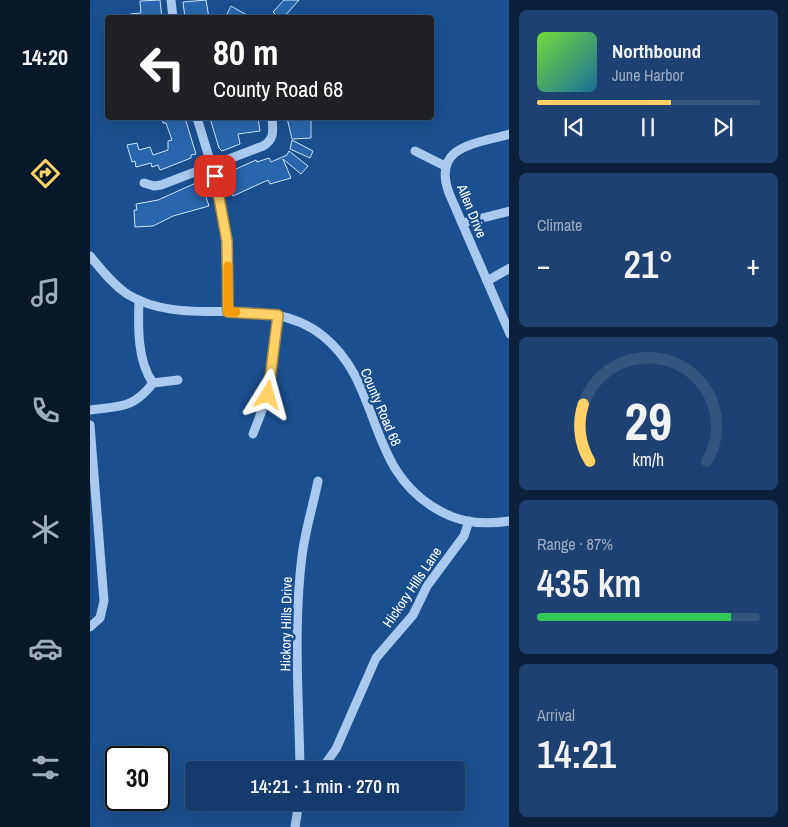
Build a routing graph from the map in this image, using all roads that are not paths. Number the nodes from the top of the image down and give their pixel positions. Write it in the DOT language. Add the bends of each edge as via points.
graph roads {
  1 [pos="172,0"];
  2 [pos="173,15"];
  3 [pos="198,120"];
  4 [pos="272,120"];
  5 [pos="509,134"];
  6 [pos="415,151"];
  7 [pos="212,166"];
  8 [pos="445,166"];
  9 [pos="144,183"];
  10 [pos="509,211"];
  11 [pos="462,223"];
  12 [pos="90,256"];
  13 [pos="509,268"];
  14 [pos="487,281"];
  15 [pos="139,300"];
  16 [pos="228,312"];
  17 [pos="505,313"];
  18 [pos="278,315"];
  19 [pos="509,334"];
  20 [pos="178,380"];
  21 [pos="153,383"];
  22 [pos="90,410"];
  23 [pos="90,426"];
  24 [pos="253,434"];
  25 [pos="318,481"];
  26 [pos="470,521"];
  27 [pos="509,521"];
  28 [pos="90,627"];
  29 [pos="300,761"];
  30 [pos="327,761"];
  31 [pos="298,811"];
  32 [pos="295,827"];
  1 -- 2 [label="street"];
  3 -- 7 [label="street"];
  4 -- 7 [label="street" via="273,134 268,143"];
  5 -- 8 [label="street" via="462,148"];
  6 -- 8 [label="street"];
  7 -- 9 [label="street" via="161,185"];
  7 -- 16 [label="street" via="227,241"];
  8 -- 11 [label="street, Allen Drive" via="445,181"];
  10 -- 11 [label="street"];
  11 -- 14 [label="street, Allen Drive"];
  12 -- 15 [label="street, County Road 68" via="116,285"];
  13 -- 14 [label="street"];
  14 -- 17 [label="street, Allen Drive"];
  15 -- 16 [label="street, County Road 68" via="172,309"];
  15 -- 21 [label="street" via="141,348"];
  16 -- 18 [label="street, County Road 68"];
  17 -- 19 [label="street, Allen Drive"];
  18 -- 24 [label="street" via="268,395"];
  18 -- 26 [label="street, County Road 68" via="315,330 342,356 360,386 391,465 410,490 426,504"];
  20 -- 21 [label="street"];
  21 -- 22 [label="street" via="135,402"];
  23 -- 28 [label="street" via="104,601 100,618"];
  25 -- 29 [label="street, Hickory Hills Drive" via="302,554 300,579 297,646"];
  26 -- 27 [label="street, County Road 68"];
  26 -- 30 [label="street, Hickory Hills Lane" via="464,536 428,586 413,614 376,658 336,749"];
  31 -- 32 [label="street"];
}
